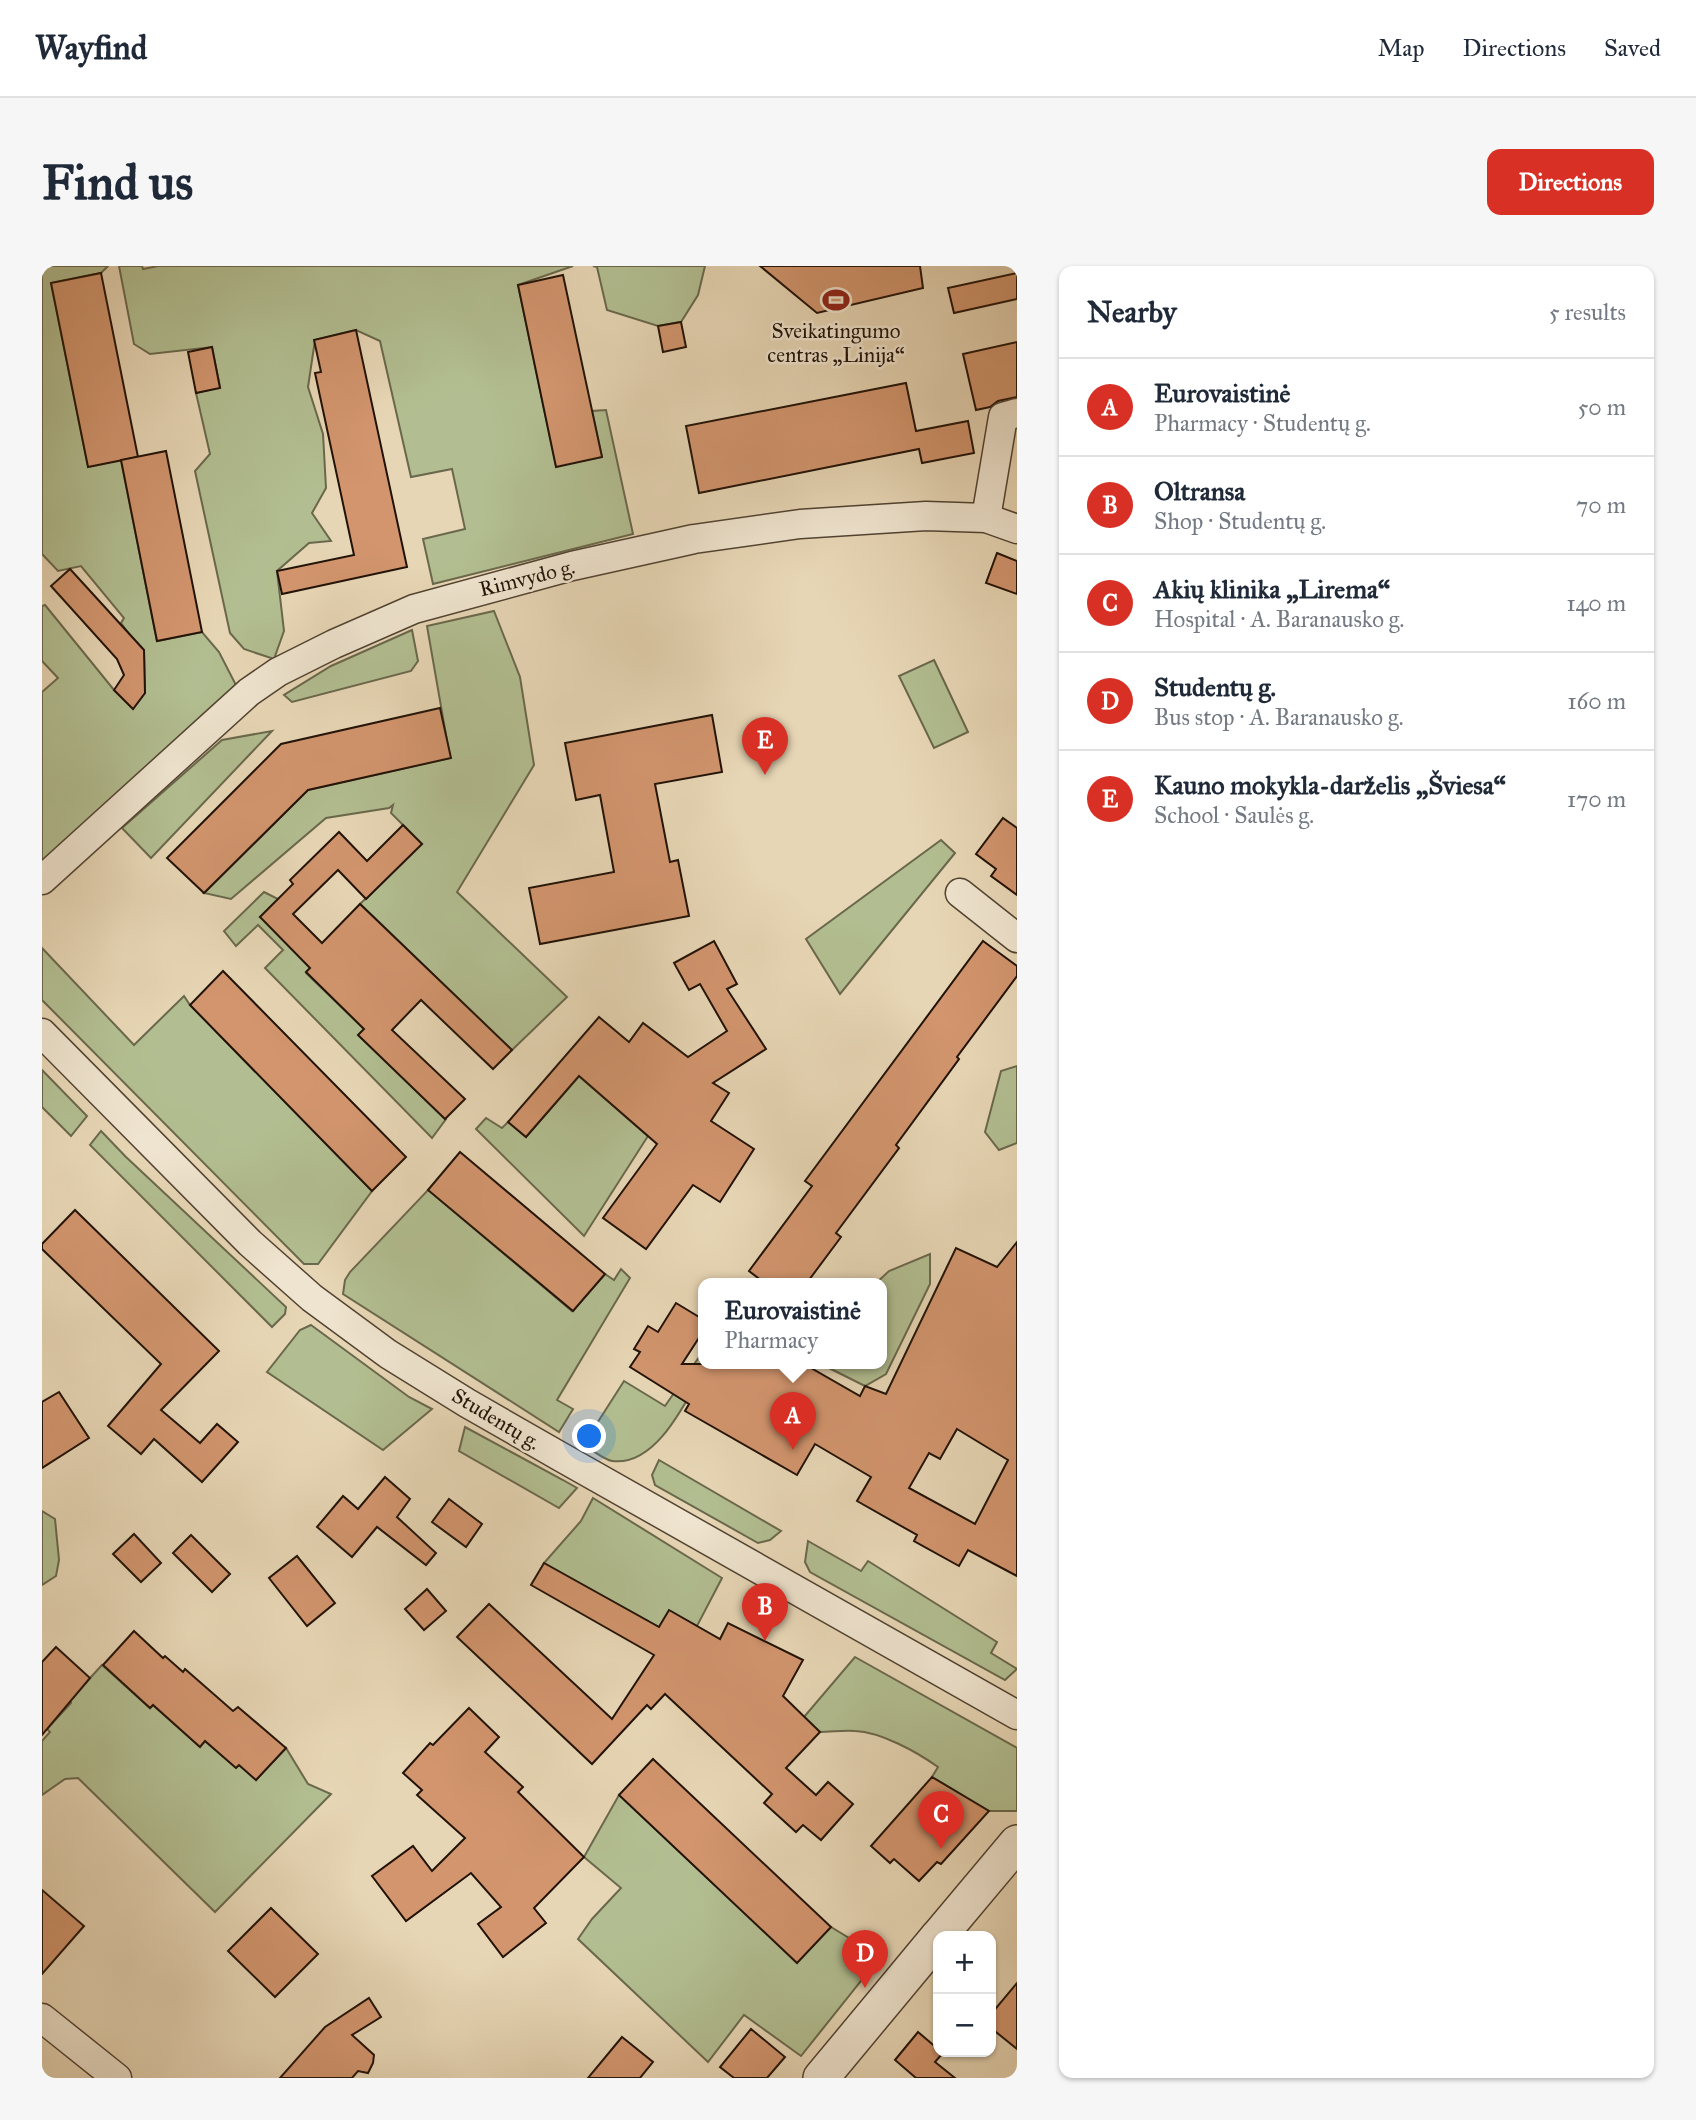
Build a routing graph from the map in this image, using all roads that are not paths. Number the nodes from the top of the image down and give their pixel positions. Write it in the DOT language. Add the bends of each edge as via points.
graph roads {
  1 [pos="1017,413"];
  2 [pos="986,519"];
  3 [pos="1017,529"];
  4 [pos="42,880"];
  5 [pos="960,893"];
  6 [pos="1017,938"];
  7 [pos="42,1033"];
  8 [pos="1017,1715"];
  9 [pos="1017,1843"];
  10 [pos="944,1931"];
  11 [pos="933,1944"];
  12 [pos="42,2018"];
  13 [pos="117,2078"];
  14 [pos="821,2078"];
  1 -- 2 [label="street" via="1003,417"];
  2 -- 3 [label="street, Rimvydo g."];
  2 -- 4 [label="street, Rimvydo g." via="926,516 800,524 694,540 572,566 414,609 278,672 249,692"];
  5 -- 6 [label="street"];
  7 -- 8 [label="street, Studentų g." via="250,1243 312,1298 388,1354"];
  9 -- 10 [label="street"];
  11 -- 14 [label="street"];
  12 -- 13 [label="street"];
}
